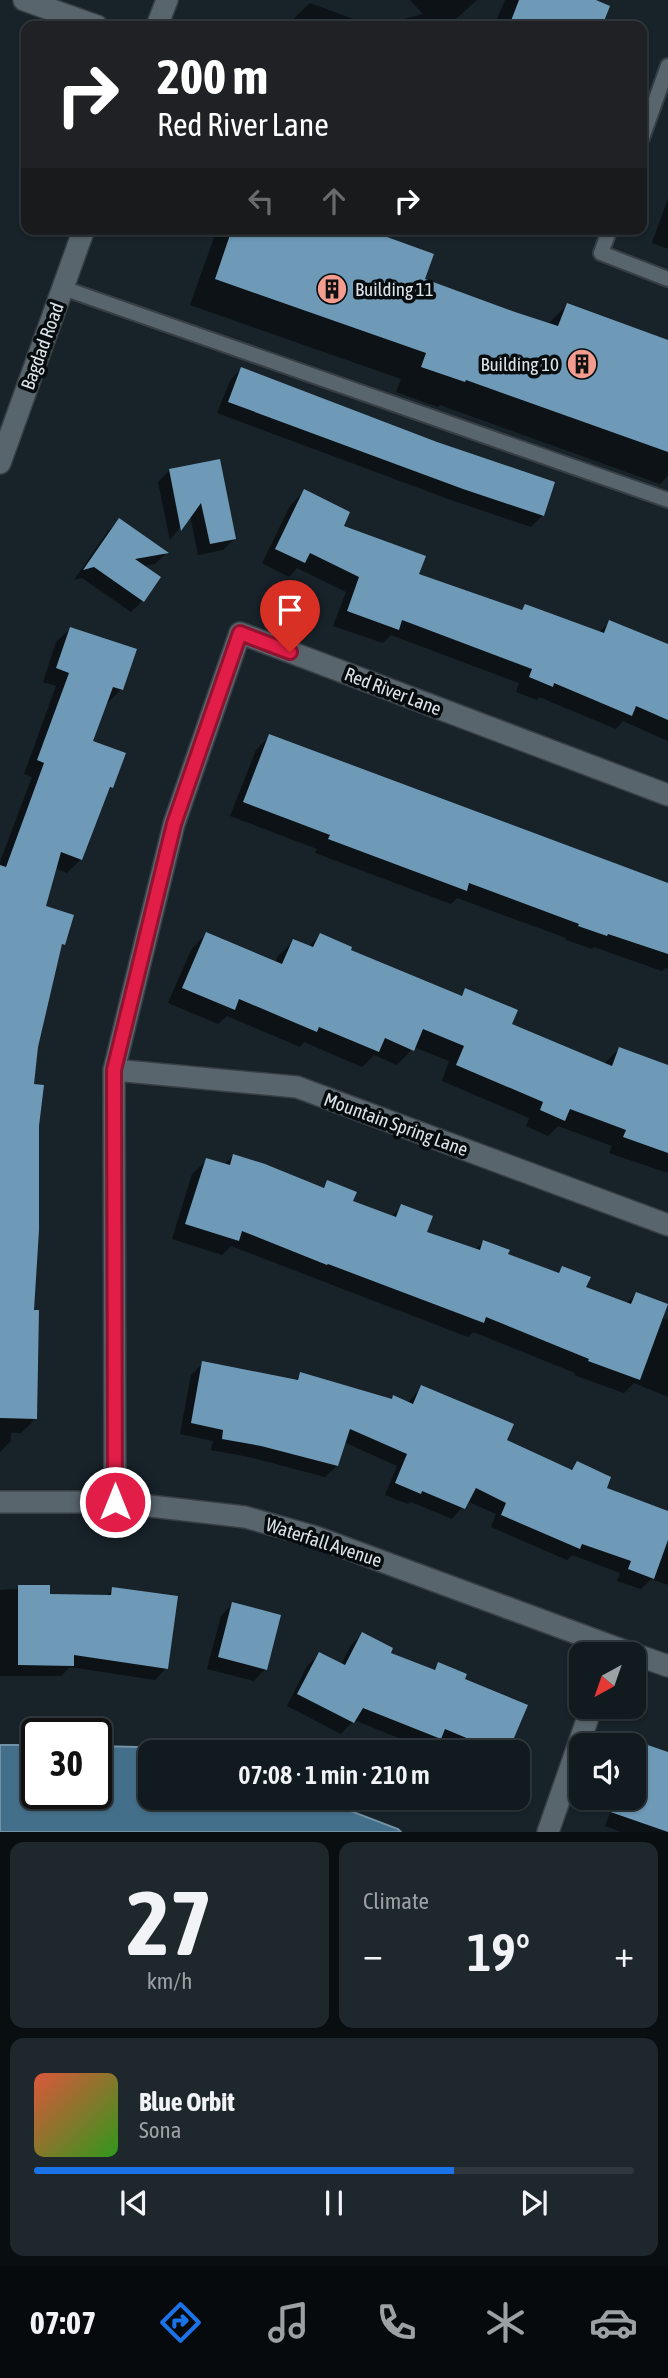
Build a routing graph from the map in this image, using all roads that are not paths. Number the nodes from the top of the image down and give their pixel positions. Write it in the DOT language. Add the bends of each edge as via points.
graph roads {
  1 [pos="24,0"];
  2 [pos="167,0"];
  3 [pos="83,21"];
  4 [pos="159,21"];
  5 [pos="668,66"];
  6 [pos="647,124"];
  7 [pos="82,235"];
  8 [pos="608,235"];
  9 [pos="668,279"];
  10 [pos="63,288"];
  11 [pos="0,463"];
  12 [pos="668,500"];
  13 [pos="668,795"];
  14 [pos="114,1070"];
  15 [pos="668,1225"];
  16 [pos="0,1502"];
  17 [pos="115,1502"];
  18 [pos="596,1642"];
  19 [pos="646,1659"];
  20 [pos="668,1666"];
  21 [pos="587,1719"];
  22 [pos="548,1832"];
  1 -- 3 [label="street"];
  2 -- 4 [label="street"];
  5 -- 6 [label="lane"];
  7 -- 10 [label="street, Bagdad Road"];
  8 -- 9 [label="lane" via="601,253"];
  10 -- 11 [label="street, Bagdad Road"];
  10 -- 12 [label="lane"];
  13 -- 14 [label="street, Red River Lane" via="240,633 174,824"];
  14 -- 15 [label="street, Mountain Spring Lane" via="298,1087"];
  14 -- 17 [label="street, Red River Lane"];
  16 -- 17 [label="street, Waterfall Avenue"];
  17 -- 18 [label="street, Waterfall Avenue" via="245,1517 316,1537"];
  19 -- 20 [label="street, Waterfall Avenue"];
  21 -- 22 [label="street"];
}
